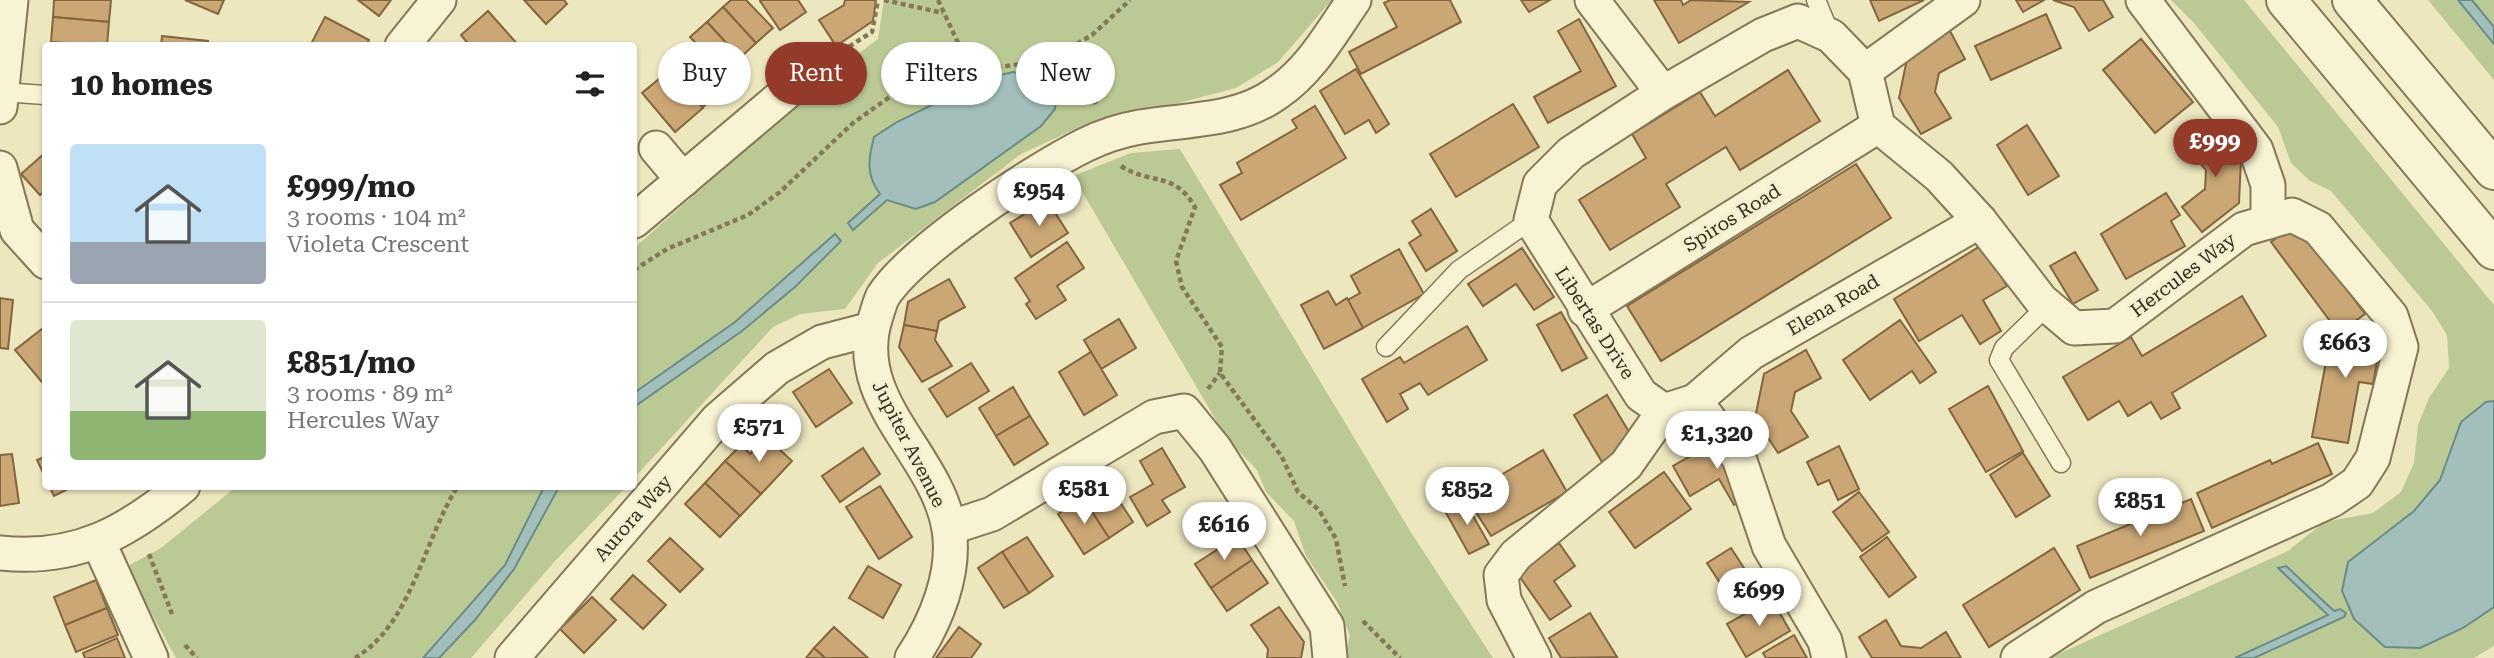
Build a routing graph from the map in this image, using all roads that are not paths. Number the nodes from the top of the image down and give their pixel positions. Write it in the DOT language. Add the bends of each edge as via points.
graph roads {
  1 [pos="11,0"];
  2 [pos="439,0"];
  3 [pos="1354,0"];
  4 [pos="1592,0"];
  5 [pos="1816,0"];
  6 [pos="1963,0"];
  7 [pos="2143,0"];
  8 [pos="2286,0"];
  9 [pos="2352,0"];
  10 [pos="1831,36"];
  11 [pos="405,42"];
  12 [pos="1865,71"];
  13 [pos="1663,93"];
  14 [pos="42,95"];
  15 [pos="1,99"];
  16 [pos="772,105"];
  17 [pos="1878,126"];
  18 [pos="656,148"];
  19 [pos="0,168"];
  20 [pos="2494,170"];
  21 [pos="683,180"];
  22 [pos="637,218"];
  23 [pos="1531,220"];
  24 [pos="1980,221"];
  25 [pos="2268,222"];
  26 [pos="8,231"];
  27 [pos="2494,250"];
  28 [pos="42,259"];
  29 [pos="2048,305"];
  30 [pos="1585,310"];
  31 [pos="872,329"];
  32 [pos="1386,347"];
  33 [pos="1695,401"];
  34 [pos="1664,411"];
  35 [pos="2061,463"];
  36 [pos="178,490"];
  37 [pos="949,528"];
  38 [pos="98,541"];
  39 [pos="0,553"];
  40 [pos="151,658"];
  41 [pos="512,658"];
  42 [pos="912,658"];
  43 [pos="1330,658"];
  44 [pos="1534,658"];
  45 [pos="1829,658"];
  46 [pos="2018,658"];
  1 -- 15 [label="street"];
  2 -- 11 [label="street"];
  3 -- 31 [label="street, Jupiter Avenue" via="1305,71 1245,111 1139,127 1087,144 1036,173 914,263 883,297"];
  4 -- 13 [label="street"];
  5 -- 10 [label="lane"];
  6 -- 12 [label="street"];
  7 -- 25 [label="street" via="2256,150 2268,184"];
  8 -- 27 [label="street"];
  9 -- 20 [label="street"];
  10 -- 12 [label="street"];
  10 -- 13 [label="street" via="1798,21 1763,35"];
  12 -- 17 [label="street"];
  13 -- 23 [label="street" via="1571,153 1540,184"];
  14 -- 15 [label="lane"];
  16 -- 21 [label="street"];
  17 -- 24 [label="street, Hercules Way" via="1939,176"];
  17 -- 30 [label="street, Spiros Road"];
  18 -- 21 [label="street"];
  19 -- 26 [label="street"];
  21 -- 22 [label="street"];
  23 -- 30 [label="street, Libertas Drive"];
  23 -- 32 [label="lane" via="1459,270"];
  24 -- 29 [label="street, Hercules Way"];
  24 -- 33 [label="street, Elena Road" via="1751,353"];
  25 -- 29 [label="street, Hercules Way" via="2244,229 2115,326 2074,328"];
  25 -- 46 [label="street, Hercules Way" via="2292,215 2318,228 2391,316 2401,347 2373,458 2357,483 2332,500 2096,607"];
  26 -- 28 [label="street"];
  29 -- 35 [label="lane" via="2004,348 1999,360"];
  30 -- 34 [label="street, Libertas Drive" via="1641,395"];
  31 -- 37 [label="street, Jupiter Avenue" via="870,360 878,390 936,491"];
  31 -- 41 [label="street, Aurora Way" via="822,342 778,368 717,420"];
  33 -- 34 [label="street"];
  33 -- 45 [label="street" via="1739,458 1769,546 1825,640"];
  34 -- 44 [label="street" via="1626,465 1516,555 1501,575 1504,600"];
  36 -- 38 [label="street" via="134,525"];
  37 -- 42 [label="street, Jupiter Avenue" via="950,570"];
  37 -- 43 [label="street" via="992,514 1154,417 1184,411 1215,449 1327,626"];
  38 -- 39 [label="street" via="75,551"];
  38 -- 40 [label="street"];
}
